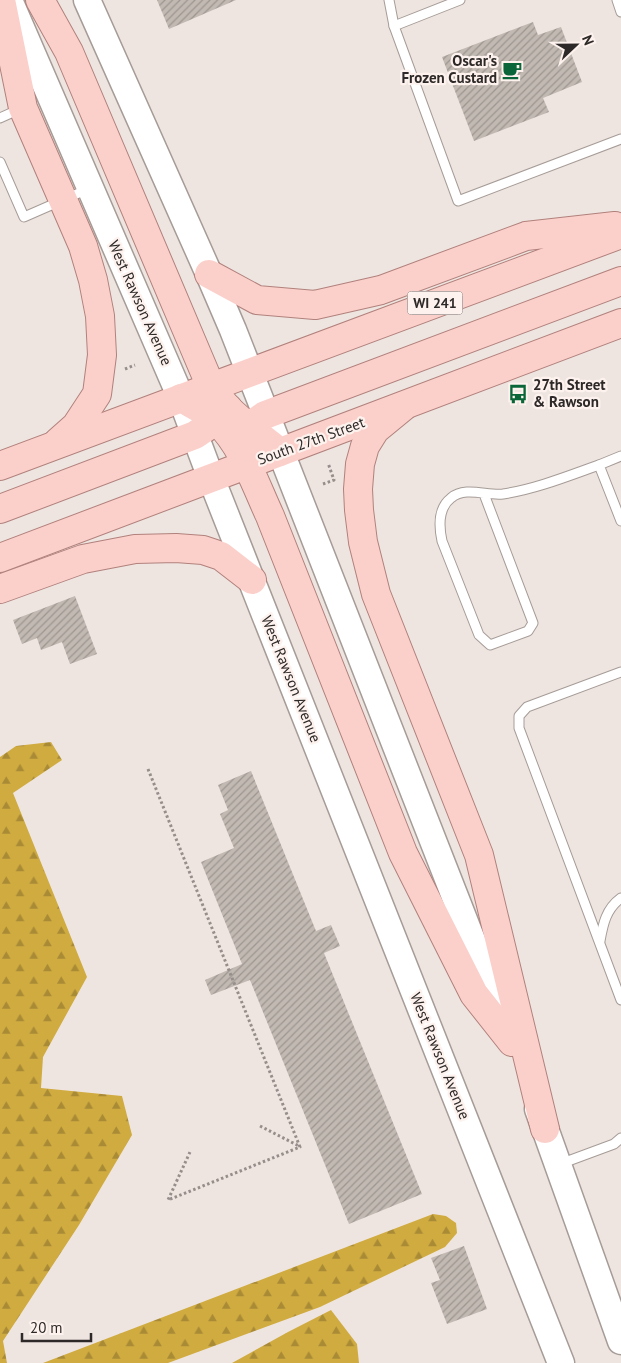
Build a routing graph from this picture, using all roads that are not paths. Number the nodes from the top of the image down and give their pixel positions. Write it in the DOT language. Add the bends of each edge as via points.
graph roads {
  1 [pos="1,0"];
  2 [pos="9,0"];
  3 [pos="40,0"];
  4 [pos="88,0"];
  5 [pos="389,0"];
  6 [pos="460,0"];
  7 [pos="617,0"];
  8 [pos="621,12"];
  9 [pos="394,26"];
  10 [pos="11,113"];
  11 [pos="621,139"];
  12 [pos="0,162"];
  13 [pos="90,189"];
  14 [pos="62,200"];
  15 [pos="621,225"];
  16 [pos="621,234"];
  17 [pos="209,274"];
  18 [pos="621,281"];
  19 [pos="621,323"];
  20 [pos="250,372"];
  21 [pos="181,398"];
  22 [pos="403,407"];
  23 [pos="213,413"];
  24 [pos="249,428"];
  25 [pos="54,446"];
  26 [pos="280,452"];
  27 [pos="621,456"];
  28 [pos="247,464"];
  29 [pos="599,465"];
  30 [pos="0,466"];
  31 [pos="211,478"];
  32 [pos="484,494"];
  33 [pos="0,509"];
  34 [pos="621,521"];
  35 [pos="0,558"];
  36 [pos="252,580"];
  37 [pos="0,589"];
  38 [pos="621,672"];
  39 [pos="621,898"];
  40 [pos="600,943"];
  41 [pos="621,1000"];
  42 [pos="512,1042"];
  43 [pos="545,1129"];
  44 [pos="621,1138"];
  45 [pos="559,1165"];
  46 [pos="621,1341"];
  47 [pos="562,1363"];
  1 -- 10 [label="main road"];
  2 -- 13 [label="main road, West Rawson Avenue"];
  3 -- 23 [label="main road" via="69,52"];
  4 -- 17 [label="main road"];
  5 -- 9 [label="lane"];
  6 -- 9 [label="lane"];
  7 -- 8 [label="lane"];
  9 -- 11 [label="lane" via="458,201"];
  10 -- 14 [label="main road"];
  12 -- 14 [label="lane" via="24,217"];
  13 -- 14 [label="lane"];
  13 -- 21 [label="main road, West Rawson Avenue"];
  14 -- 25 [label="main road" via="83,246 93,280 100,316 102,356 97,394 76,426"];
  15 -- 17 [label="main road" via="526,236 381,290 315,305 257,300"];
  16 -- 20 [label="main road, WI 241"];
  17 -- 20 [label="main road"];
  18 -- 24 [label="main road"];
  19 -- 22 [label="main road, South 27th Street"];
  20 -- 23 [label="main road, WI 241"];
  20 -- 24 [label="main road"];
  21 -- 23 [label="main road, WI 241"];
  21 -- 23 [label="main road, West Rawson Avenue"];
  21 -- 25 [label="main road, WI 241"];
  22 -- 26 [label="main road, South 27th Street"];
  22 -- 43 [label="main road" via="374,430 365,446 360,464 359,510 363,542 376,594 479,855"];
  23 -- 24 [label="main road"];
  23 -- 31 [label="main road, West Rawson Avenue"];
  23 -- 33 [label="main road"];
  24 -- 26 [label="main road"];
  24 -- 28 [label="main road"];
  24 -- 31 [label="main road"];
  25 -- 30 [label="main road, WI 241"];
  26 -- 28 [label="main road, South 27th Street"];
  26 -- 42 [label="main road"];
  27 -- 29 [label="lane"];
  28 -- 31 [label="main road, South 27th Street"];
  28 -- 42 [label="main road" via="403,853 474,994"];
  29 -- 32 [label="lane" via="556,481 503,494"];
  29 -- 34 [label="lane"];
  31 -- 35 [label="main road, South 27th Street"];
  31 -- 36 [label="main road, West Rawson Avenue"];
  32 -- 32 [label="lane" via="471,492 450,498 440,518 440,529 479,635 490,645 528,630 533,623"];
  36 -- 37 [label="main road" via="221,556 203,550 135,549 84,558"];
  36 -- 47 [label="main road, West Rawson Avenue"];
  38 -- 40 [label="lane" via="528,707 519,716 519,728"];
  39 -- 40 [label="lane" via="606,916"];
  40 -- 41 [label="lane"];
  42 -- 43 [label="main road"];
  43 -- 45 [label="main road"];
  44 -- 45 [label="lane" via="614,1144"];
  45 -- 46 [label="main road"];
}
